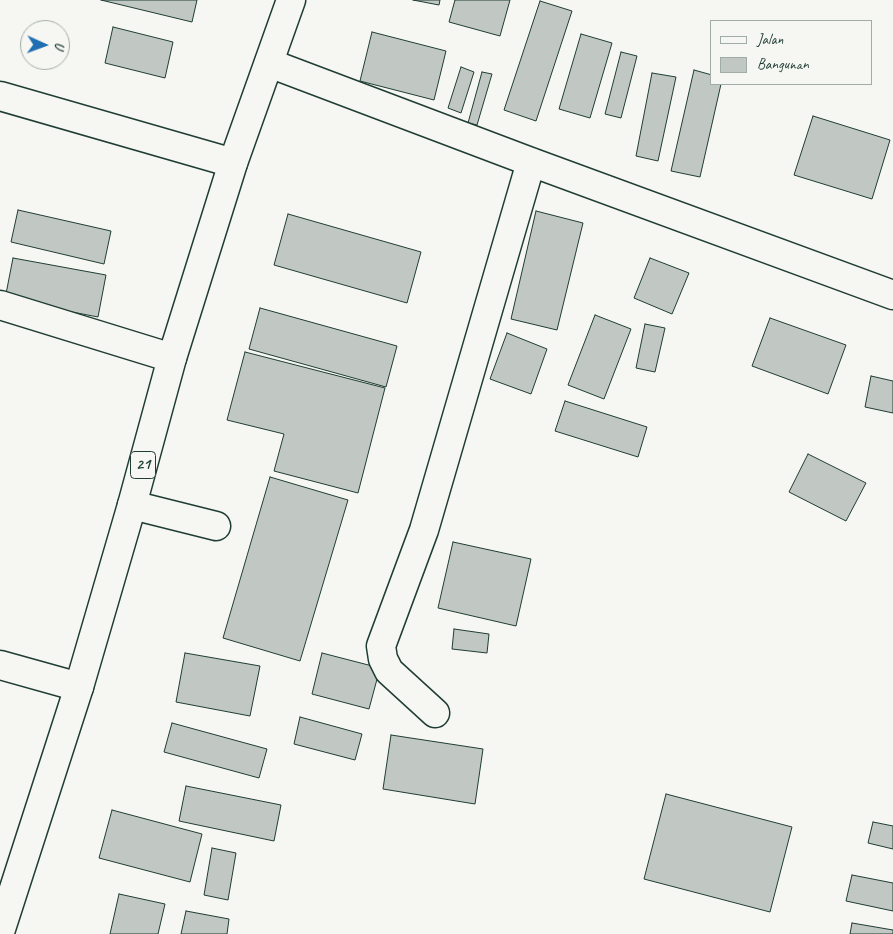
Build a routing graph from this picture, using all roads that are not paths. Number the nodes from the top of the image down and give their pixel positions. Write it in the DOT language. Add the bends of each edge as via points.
graph roads {
  1 [pos="291,0"];
  2 [pos="269,63"];
  3 [pos="0,96"];
  4 [pos="233,162"];
  5 [pos="531,162"];
  6 [pos="893,295"];
  7 [pos="0,305"];
  8 [pos="172,358"];
  9 [pos="132,505"];
  10 [pos="216,526"];
  11 [pos="0,665"];
  12 [pos="79,687"];
  13 [pos="435,713"];
  14 [pos="0,932"];
  1 -- 2 [label="main road, 21"];
  2 -- 4 [label="main road, 21"];
  2 -- 5 [label="main road"];
  3 -- 4 [label="main road"];
  4 -- 8 [label="main road, 21"];
  5 -- 6 [label="main road"];
  5 -- 13 [label="main road" via="424,530 381,646 382,659 389,671"];
  7 -- 8 [label="main road"];
  8 -- 9 [label="main road, 21"];
  9 -- 10 [label="main road"];
  9 -- 12 [label="main road, 21"];
  11 -- 12 [label="main road"];
  12 -- 14 [label="main road, 21"];
}
